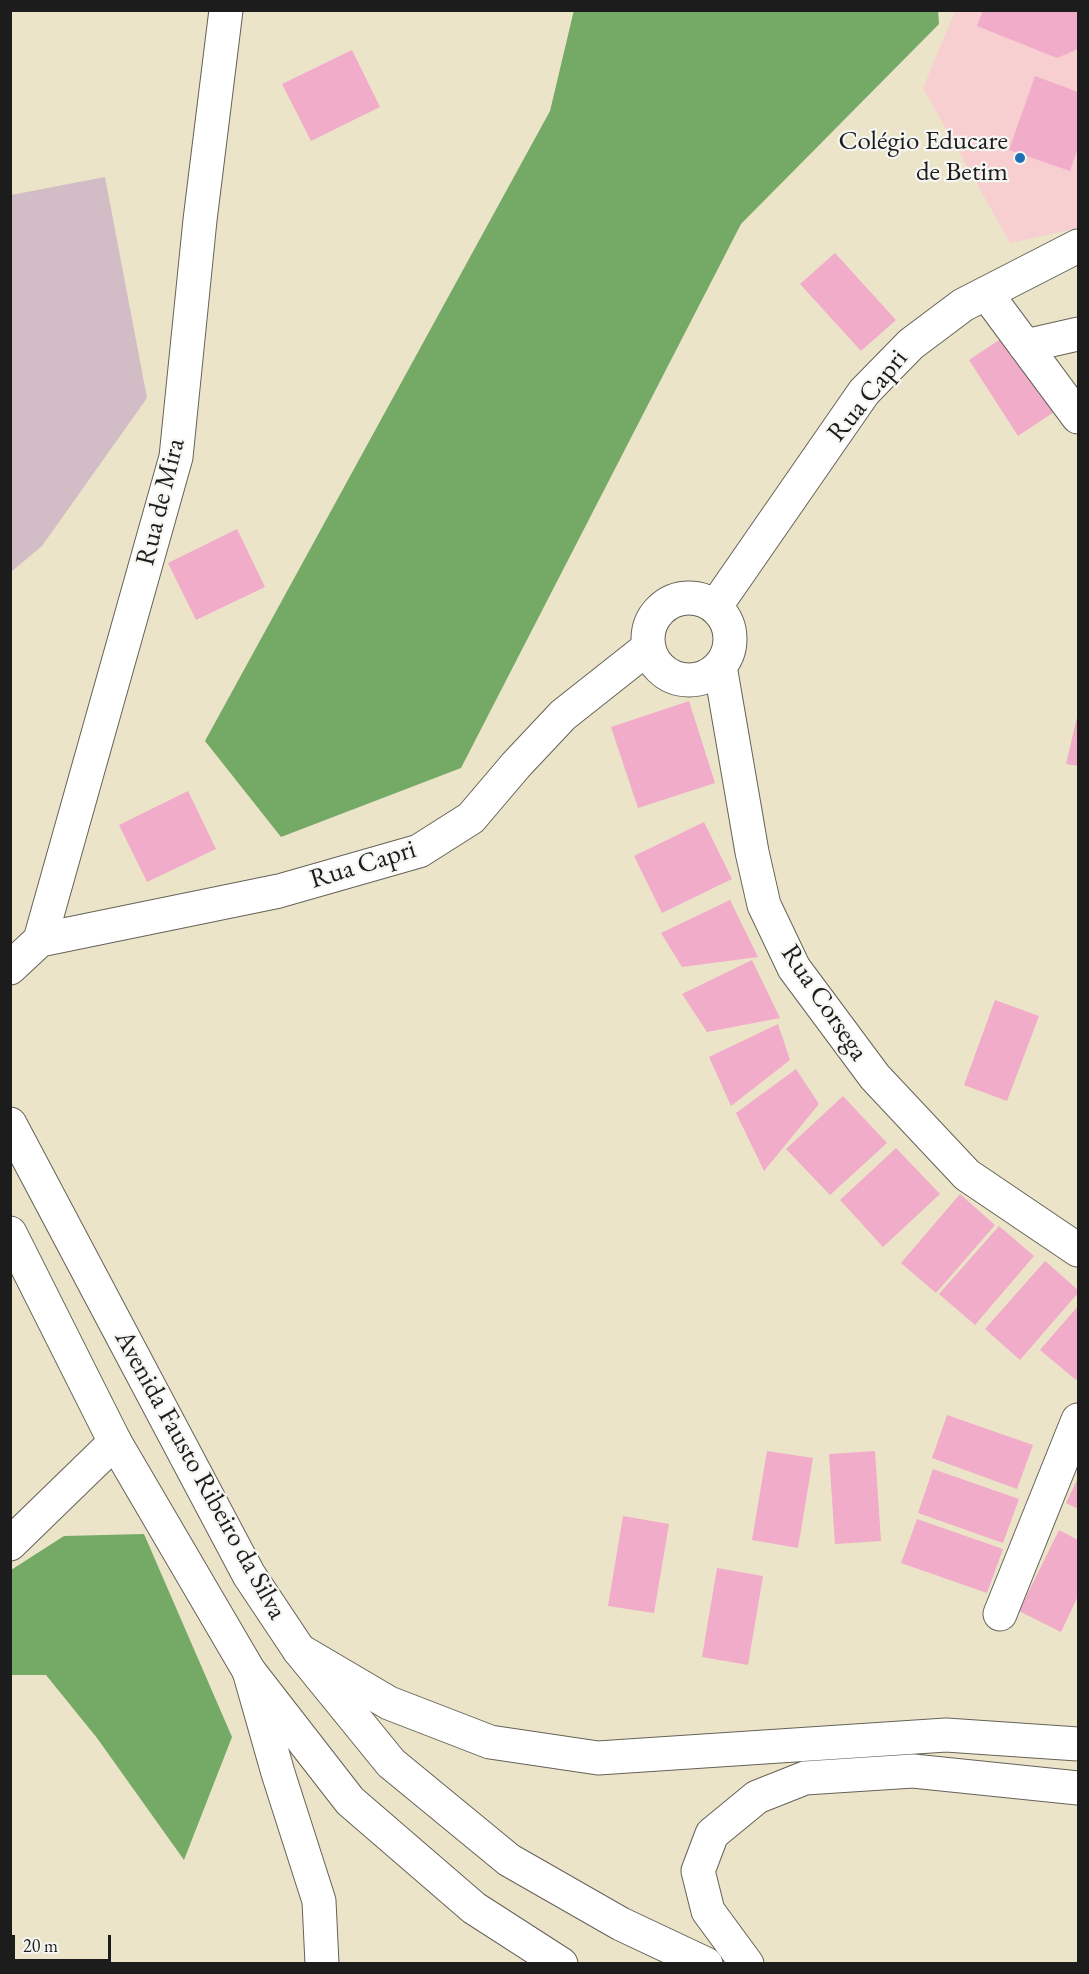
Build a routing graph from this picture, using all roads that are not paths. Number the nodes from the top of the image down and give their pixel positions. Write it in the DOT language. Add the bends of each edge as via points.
graph roads {
  1 [pos="226,10"];
  2 [pos="1078,246"];
  3 [pos="986,294"];
  4 [pos="1078,334"];
  5 [pos="1026,346"];
  6 [pos="1076,407"];
  7 [pos="715,607"];
  8 [pos="649,647"];
  9 [pos="720,666"];
  10 [pos="40,940"];
  11 [pos="10,968"];
  12 [pos="10,1124"];
  13 [pos="10,1233"];
  14 [pos="1078,1250"];
  15 [pos="1078,1419"];
  16 [pos="115,1442"];
  17 [pos="10,1544"];
  18 [pos="1000,1614"];
  19 [pos="299,1650"];
  20 [pos="249,1671"];
  21 [pos="1078,1744"];
  22 [pos="1078,1788"];
  23 [pos="322,1964"];
  24 [pos="561,1964"];
  25 [pos="706,1964"];
  26 [pos="747,1964"];
  1 -- 10 [label="main road, Rua de Mira" via="176,457"];
  2 -- 3 [label="main road, Rua Capri"];
  3 -- 5 [label="main road"];
  3 -- 7 [label="main road, Rua Capri" via="963,305 911,344 864,392"];
  4 -- 5 [label="main road"];
  5 -- 6 [label="main road"];
  7 -- 8 [label="main road" via="686,599 664,608 654,618"];
  7 -- 9 [label="main road" via="729,628 727,655"];
  8 -- 9 [label="main road" via="654,661 677,678 699,679"];
  8 -- 10 [label="main road, Rua Capri" via="563,715 471,818 418,851 279,891"];
  9 -- 14 [label="main road, Rua Corsega" via="764,905 794,968 875,1077 967,1175"];
  10 -- 11 [label="main road"];
  12 -- 19 [label="main road, Avenida Fausto Ribeiro da Silva" via="249,1575"];
  13 -- 16 [label="main road, Avenida Fausto Ribeiro da Silva"];
  15 -- 18 [label="main road"];
  16 -- 17 [label="main road"];
  16 -- 20 [label="main road, Avenida Fausto Ribeiro da Silva"];
  19 -- 21 [label="main road" via="389,1703 490,1742 598,1758 946,1735"];
  19 -- 25 [label="main road, Avenida Fausto Ribeiro da Silva" via="392,1762 509,1860 621,1924"];
  20 -- 23 [label="main road" via="319,1901"];
  20 -- 24 [label="main road, Avenida Fausto Ribeiro da Silva" via="350,1801 474,1908"];
  22 -- 26 [label="main road" via="913,1772 805,1778 757,1797 712,1834 698,1871 708,1911"];
}
